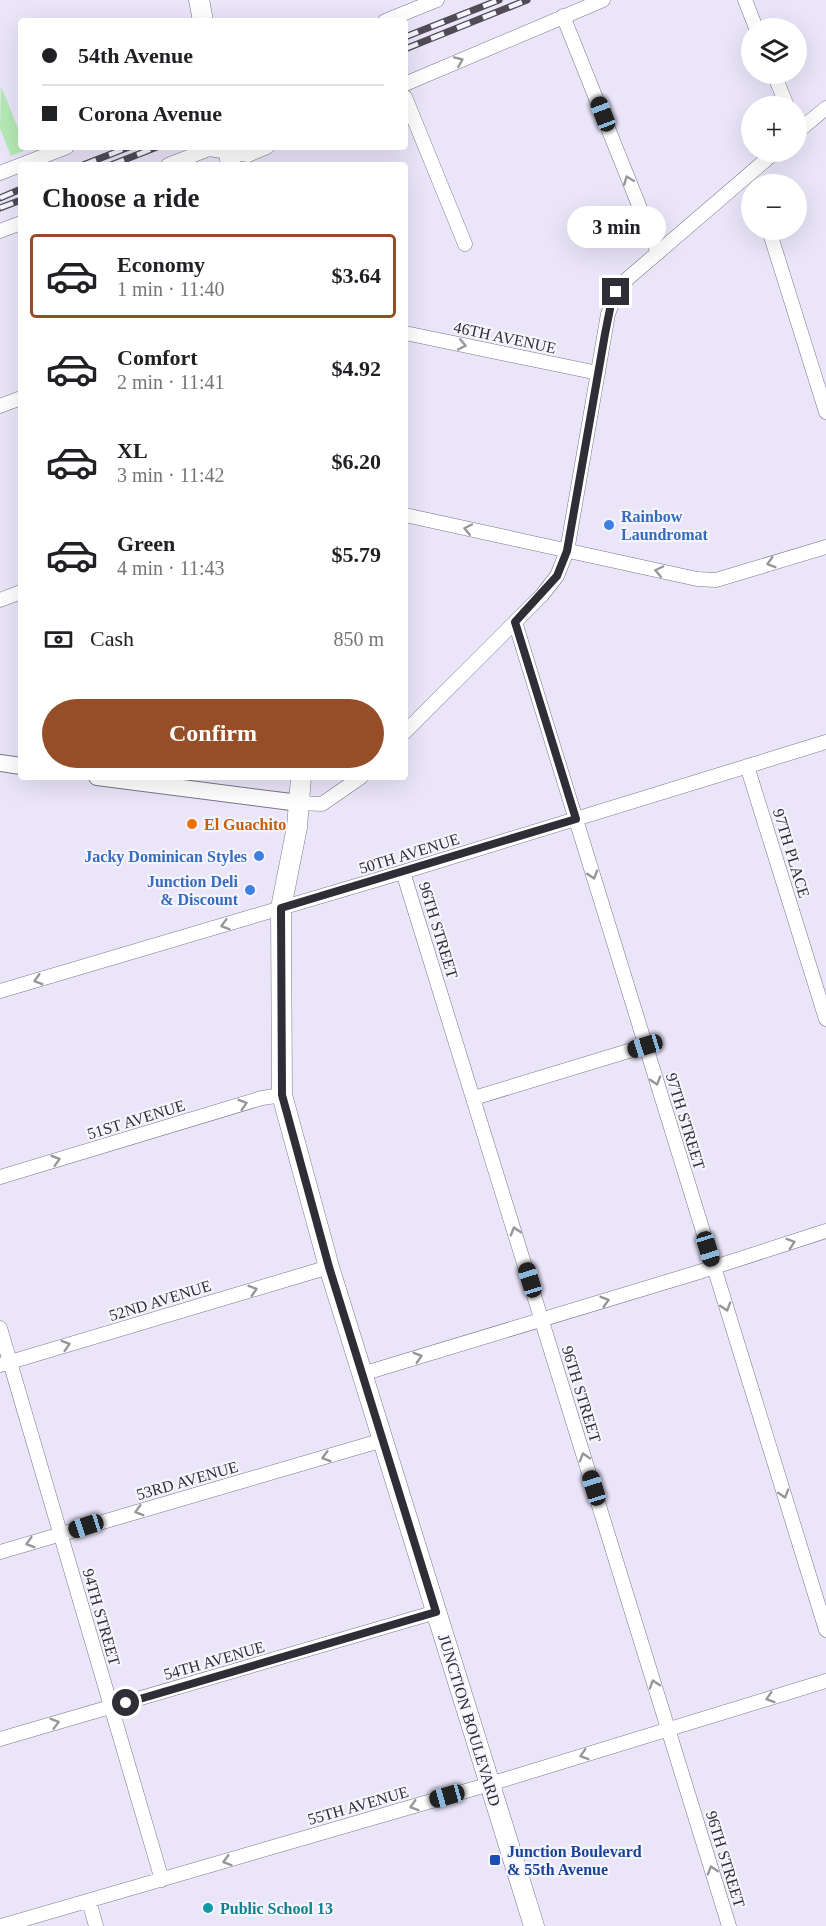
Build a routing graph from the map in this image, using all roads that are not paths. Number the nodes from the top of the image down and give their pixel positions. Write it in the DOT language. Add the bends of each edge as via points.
graph roads {
  1 [pos="199,0"];
  2 [pos="437,0"];
  3 [pos="603,0"];
  4 [pos="745,0"];
  5 [pos="563,16"];
  6 [pos="202,18"];
  7 [pos="392,18"];
  8 [pos="752,18"];
  9 [pos="408,83"];
  10 [pos="408,104"];
  11 [pos="826,108"];
  12 [pos="807,124"];
  13 [pos="59,150"];
  14 [pos="206,150"];
  15 [pos="213,150"];
  16 [pos="260,150"];
  17 [pos="229,154"];
  18 [pos="28,162"];
  19 [pos="176,162"];
  20 [pos="767,162"];
  21 [pos="18,166"];
  22 [pos="0,173"];
  23 [pos="756,174"];
  24 [pos="741,188"];
  25 [pos="18,224"];
  26 [pos="0,231"];
  27 [pos="772,240"];
  28 [pos="465,244"];
  29 [pos="658,254"];
  30 [pos="408,334"];
  31 [pos="598,373"];
  32 [pos="18,399"];
  33 [pos="0,406"];
  34 [pos="826,412"];
  35 [pos="408,516"];
  36 [pos="826,547"];
  37 [pos="567,551"];
  38 [pos="18,593"];
  39 [pos="0,600"];
  40 [pos="515,622"];
  41 [pos="408,729"];
  42 [pos="826,742"];
  43 [pos="0,763"];
  44 [pos="18,766"];
  45 [pos="747,766"];
  46 [pos="120,780"];
  47 [pos="301,780"];
  48 [pos="357,780"];
  49 [pos="299,803"];
  50 [pos="576,819"];
  51 [pos="403,872"];
  52 [pos="281,908"];
  53 [pos="0,991"];
  54 [pos="826,1019"];
  55 [pos="645,1046"];
  56 [pos="282,1095"];
  57 [pos="474,1098"];
  58 [pos="0,1177"];
  59 [pos="826,1231"];
  60 [pos="329,1267"];
  61 [pos="714,1268"];
  62 [pos="542,1320"];
  63 [pos="0,1328"];
  64 [pos="5,1363"];
  65 [pos="362,1374"];
  66 [pos="383,1440"];
  67 [pos="61,1534"];
  68 [pos="0,1552"];
  69 [pos="436,1612"];
  70 [pos="826,1630"];
  71 [pos="826,1681"];
  72 [pos="111,1707"];
  73 [pos="669,1729"];
  74 [pos="0,1739"];
  75 [pos="490,1784"];
  76 [pos="162,1880"];
  77 [pos="89,1901"];
  78 [pos="1,1926"];
  79 [pos="96,1926"];
  80 [pos="534,1926"];
  81 [pos="729,1926"];
  1 -- 6 [label="main road"];
  2 -- 7 [label="street"];
  3 -- 5 [label="street"];
  4 -- 8 [label="street"];
  9 -- 5 [label="street, one-way"];
  29 -- 5 [label="street, one-way"];
  10 -- 28 [label="street"];
  11 -- 12 [label="street"];
  13 -- 18 [label="street"];
  14 -- 19 [label="street"];
  15 -- 17 [label="street"];
  16 -- 17 [label="street" via="248,155"];
  20 -- 23 [label="street"];
  21 -- 22 [label="street"];
  24 -- 29 [label="street"];
  25 -- 26 [label="street"];
  27 -- 34 [label="street"];
  29 -- 31 [label="street" via="616,292"];
  30 -- 31 [label="street, 46TH AVENUE, one-way"];
  31 -- 37 [label="street"];
  32 -- 33 [label="street"];
  37 -- 35 [label="street, one-way"];
  36 -- 37 [label="street, one-way" via="716,580"];
  37 -- 40 [label="street" via="557,576"];
  38 -- 39 [label="street"];
  40 -- 41 [label="street"];
  40 -- 50 [label="street, 97TH STREET"];
  42 -- 45 [label="street, 50TH AVENUE"];
  43 -- 44 [label="street"];
  45 -- 50 [label="street, 50TH AVENUE"];
  45 -- 54 [label="street, 97TH PLACE"];
  46 -- 49 [label="street"];
  47 -- 49 [label="main road, JUNCTION BOULEVARD"];
  48 -- 49 [label="street" via="322,804"];
  49 -- 52 [label="main road, JUNCTION BOULEVARD"];
  50 -- 51 [label="street, 50TH AVENUE"];
  50 -- 55 [label="street, 97TH STREET, one-way"];
  51 -- 52 [label="street, 50TH AVENUE"];
  51 -- 57 [label="street, 96TH STREET"];
  52 -- 53 [label="street, 50TH AVENUE, one-way"];
  52 -- 56 [label="main road, JUNCTION BOULEVARD"];
  55 -- 57 [label="street"];
  55 -- 61 [label="street, 97TH STREET, one-way"];
  58 -- 56 [label="street, 51ST AVENUE, one-way"];
  56 -- 60 [label="main road, JUNCTION BOULEVARD"];
  62 -- 57 [label="street, 96TH STREET, one-way"];
  61 -- 59 [label="street, one-way"];
  64 -- 60 [label="street, 52ND AVENUE, one-way"];
  60 -- 65 [label="main road, JUNCTION BOULEVARD"];
  62 -- 61 [label="street, one-way"];
  61 -- 70 [label="street, 97TH STREET, one-way"];
  65 -- 62 [label="street, one-way"];
  73 -- 62 [label="street, 96TH STREET, one-way"];
  63 -- 64 [label="street, 94TH STREET"];
  64 -- 67 [label="street, 94TH STREET"];
  65 -- 66 [label="main road, JUNCTION BOULEVARD"];
  66 -- 67 [label="street, 53RD AVENUE, one-way"];
  66 -- 69 [label="main road, JUNCTION BOULEVARD"];
  67 -- 68 [label="street, 53RD AVENUE, one-way"];
  67 -- 72 [label="street, 94TH STREET"];
  69 -- 72 [label="street, 54TH AVENUE"];
  69 -- 75 [label="main road, JUNCTION BOULEVARD"];
  71 -- 73 [label="street, 55TH AVENUE, one-way"];
  74 -- 72 [label="street, 54TH AVENUE, one-way"];
  72 -- 76 [label="street, 94TH STREET"];
  73 -- 75 [label="street, 55TH AVENUE, one-way"];
  81 -- 73 [label="street, 96TH STREET, one-way"];
  75 -- 76 [label="street, 55TH AVENUE, one-way"];
  75 -- 80 [label="main road, JUNCTION BOULEVARD"];
  76 -- 77 [label="street, 55TH AVENUE"];
  77 -- 78 [label="street, 55TH AVENUE"];
  77 -- 79 [label="street"];
}
